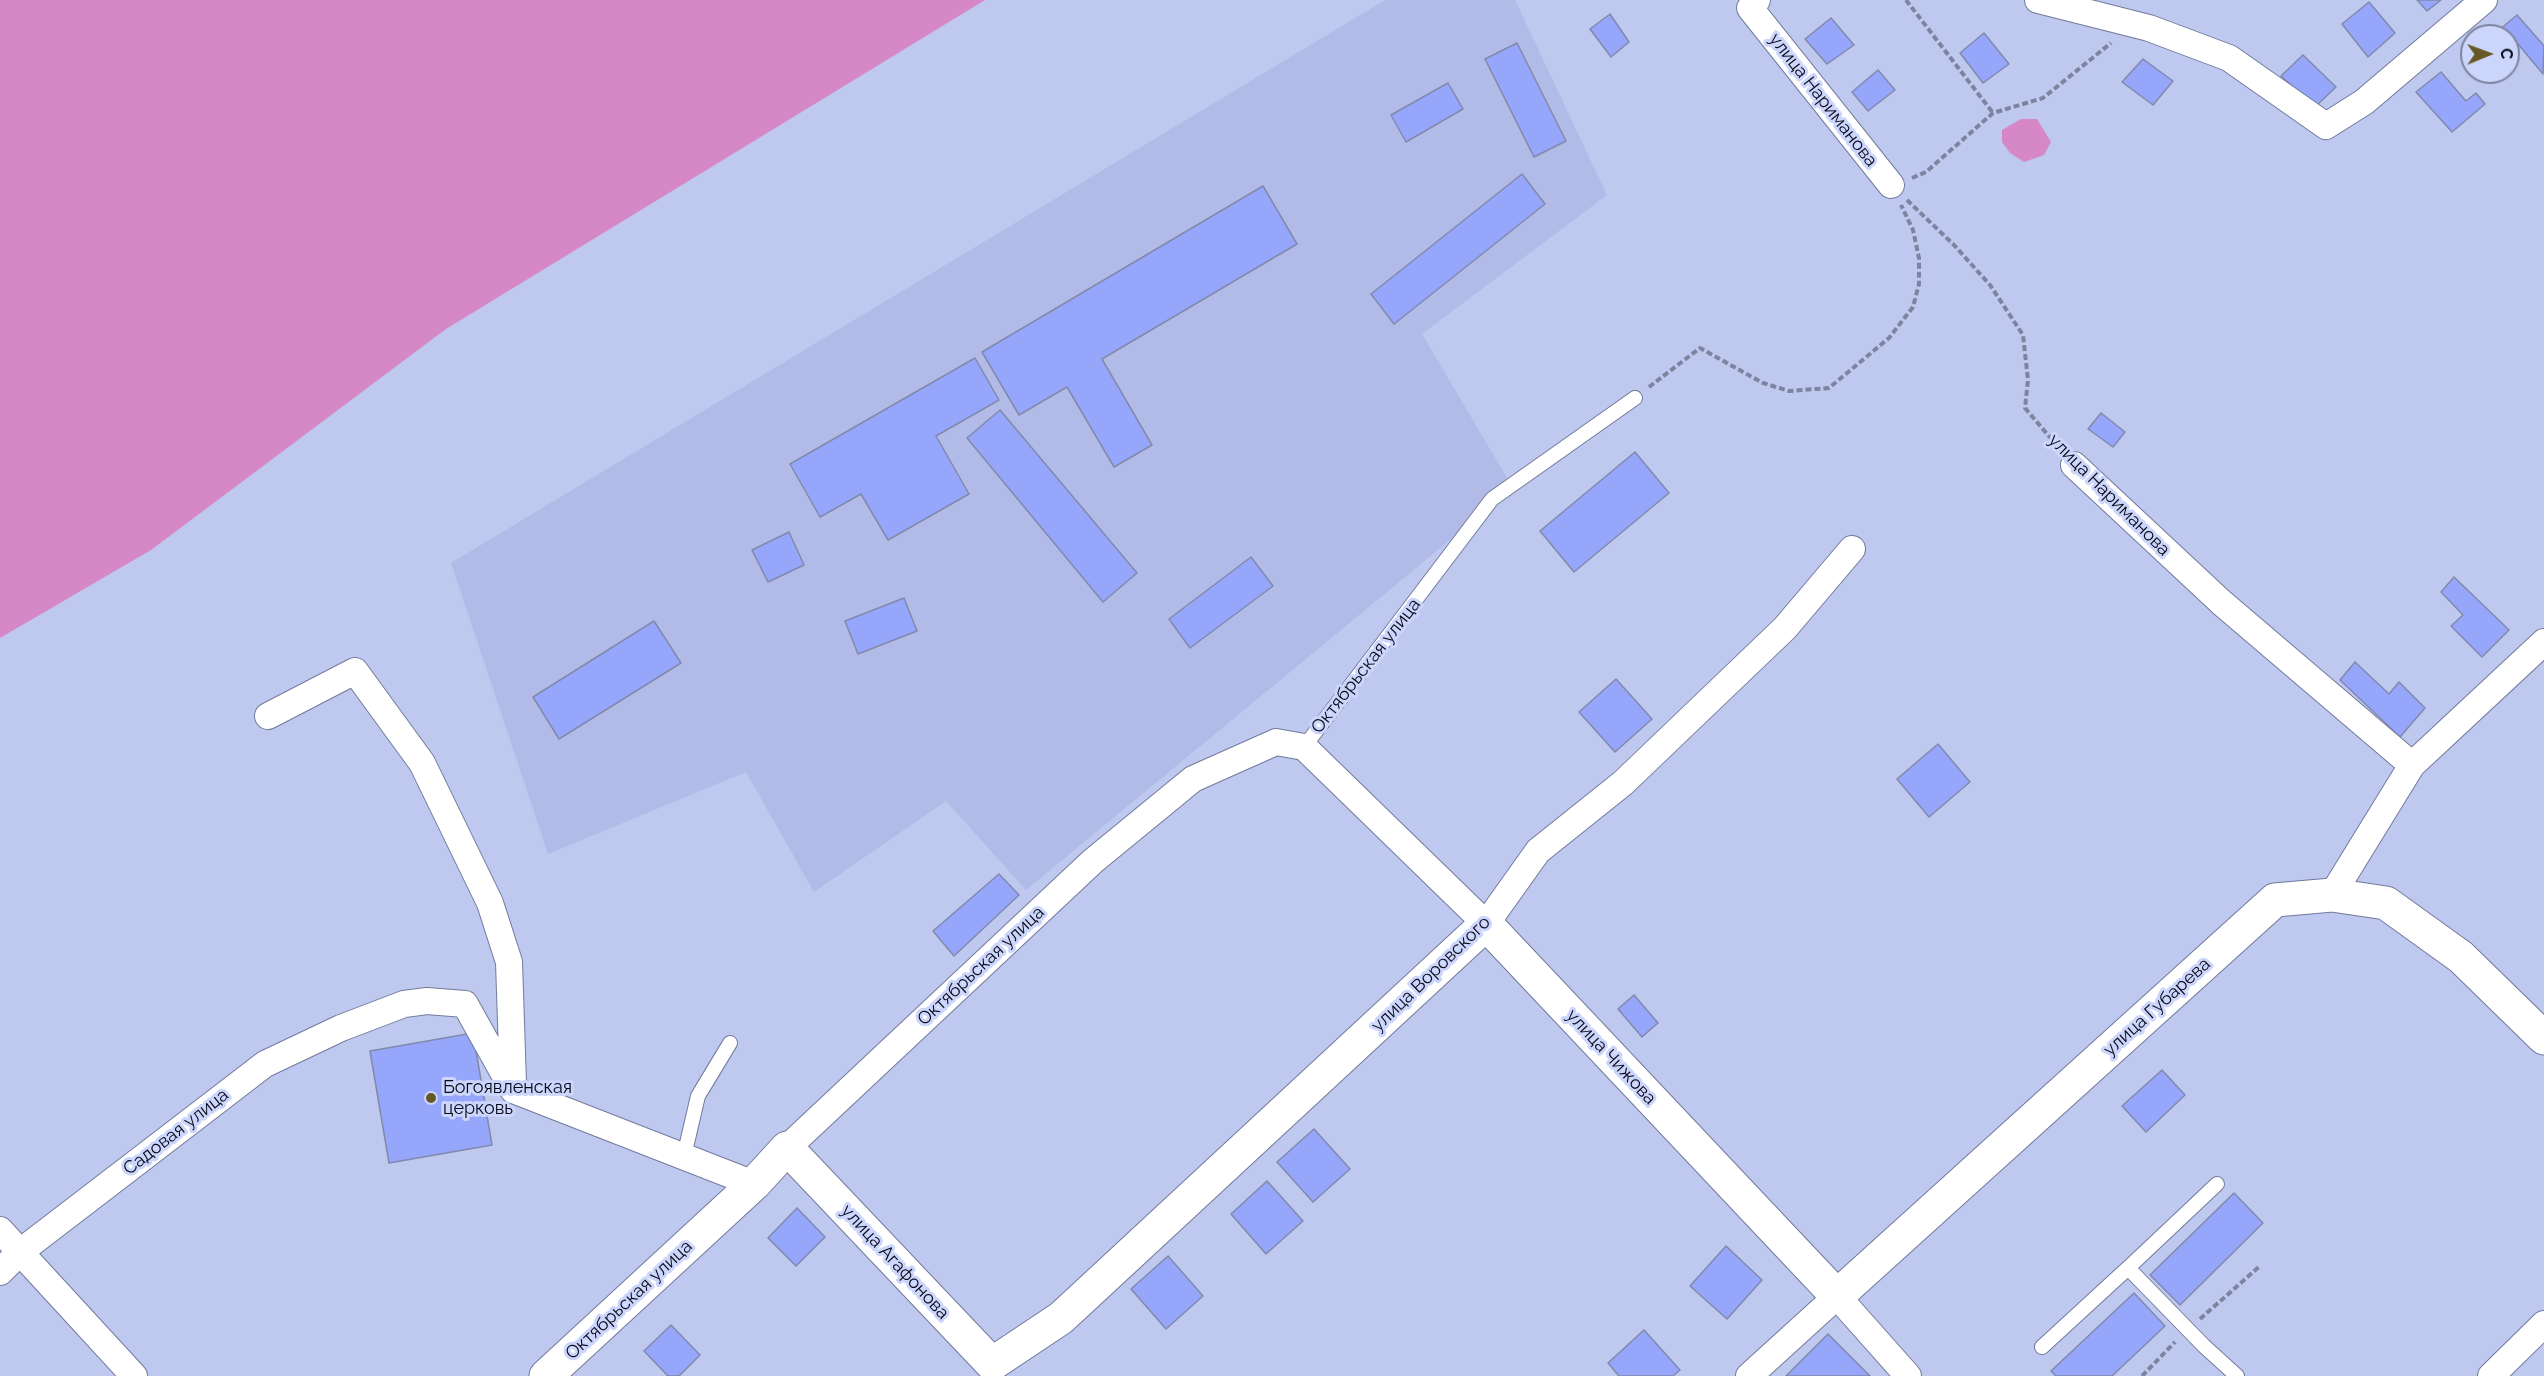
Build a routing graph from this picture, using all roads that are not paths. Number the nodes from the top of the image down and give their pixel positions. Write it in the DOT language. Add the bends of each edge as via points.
graph roads {
  1 [pos="2038,0"];
  2 [pos="2484,0"];
  3 [pos="1753,4"];
  4 [pos="1891,185"];
  5 [pos="1635,398"];
  6 [pos="2074,465"];
  7 [pos="1852,549"];
  8 [pos="2544,642"];
  9 [pos="268,716"];
  10 [pos="1304,747"];
  11 [pos="2412,765"];
  12 [pos="2332,895"];
  13 [pos="1486,924"];
  14 [pos="2544,1038"];
  15 [pos="730,1043"];
  16 [pos="513,1090"];
  17 [pos="787,1148"];
  18 [pos="684,1156"];
  19 [pos="754,1184"];
  20 [pos="2217,1184"];
  21 [pos="0,1230"];
  22 [pos="20,1252"];
  23 [pos="2128,1268"];
  24 [pos="0,1272"];
  25 [pos="1837,1296"];
  26 [pos="2544,1324"];
  27 [pos="2042,1347"];
  28 [pos="994,1372"];
  29 [pos="134,1376"];
  30 [pos="546,1376"];
  31 [pos="1749,1376"];
  32 [pos="1908,1376"];
  33 [pos="2236,1376"];
  34 [pos="2491,1376"];
  1 -- 2 [label="street" via="2133,24 2229,58 2326,126 2364,102"];
  3 -- 4 [label="street, улица Нариманова"];
  5 -- 10 [label="lane, Октябрьская улица" via="1492,499"];
  6 -- 11 [label="street, улица Нариманова" via="2222,603"];
  7 -- 13 [label="street, улица Воровского" via="1785,628 1623,783 1538,851"];
  8 -- 11 [label="street"];
  9 -- 16 [label="street" via="355,671 422,763 490,903 508,962"];
  10 -- 13 [label="street, улица Чижова"];
  10 -- 17 [label="street, Октябрьская улица" via="1276,742 1193,778 1093,861"];
  11 -- 12 [label="street"];
  12 -- 14 [label="street" via="2386,903 2461,957"];
  12 -- 25 [label="street, улица Губарева" via="2275,900"];
  13 -- 25 [label="street, улица Чижова"];
  13 -- 28 [label="street, улица Воровского" via="1061,1318"];
  15 -- 18 [label="lane" via="698,1096"];
  16 -- 18 [label="street"];
  16 -- 22 [label="street, Садовая улица" via="465,1004 404,1004 265,1064"];
  17 -- 19 [label="street, Октябрьская улица"];
  17 -- 28 [label="street, улица Агафонова"];
  18 -- 19 [label="street"];
  19 -- 30 [label="street, Октябрьская улица"];
  20 -- 23 [label="lane"];
  21 -- 22 [label="street"];
  22 -- 24 [label="street, Садовая улица"];
  22 -- 29 [label="street"];
  23 -- 27 [label="lane"];
  23 -- 33 [label="lane"];
  25 -- 31 [label="street, улица Губарева"];
  25 -- 32 [label="street, улица Чижова"];
  26 -- 34 [label="street"];
}
